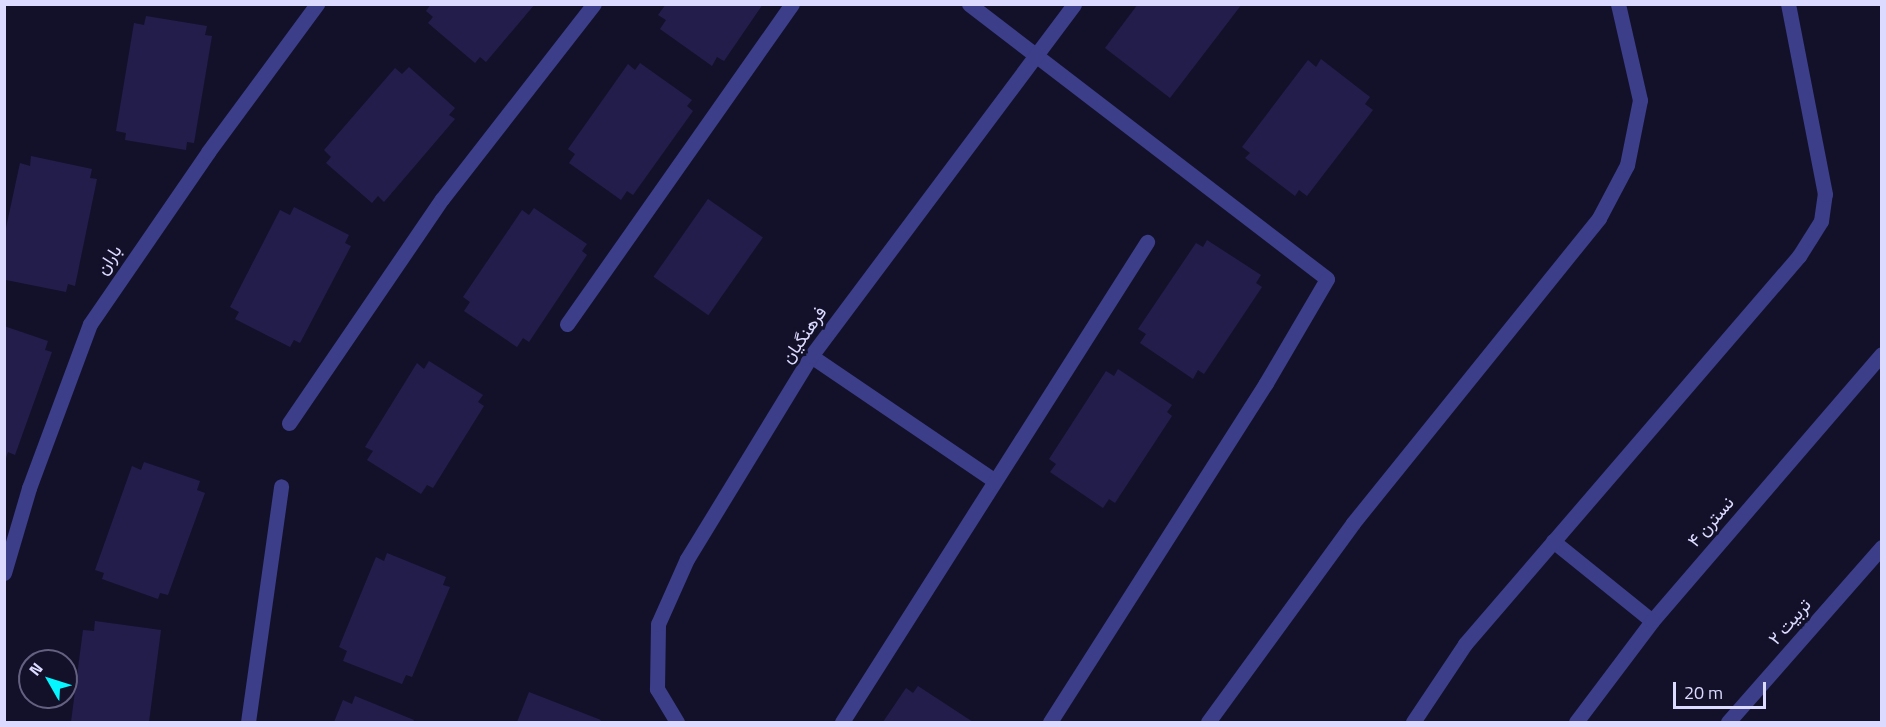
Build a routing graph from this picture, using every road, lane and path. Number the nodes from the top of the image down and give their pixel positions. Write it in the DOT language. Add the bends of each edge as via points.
graph roads {
  1 [pos="317,4"];
  2 [pos="594,4"];
  3 [pos="792,4"];
  4 [pos="969,4"];
  5 [pos="1074,4"];
  6 [pos="1618,4"];
  7 [pos="1788,4"];
  8 [pos="1034,54"];
  9 [pos="1147,242"];
  10 [pos="567,324"];
  11 [pos="1881,354"];
  12 [pos="811,356"];
  13 [pos="289,423"];
  14 [pos="995,481"];
  15 [pos="281,486"];
  16 [pos="1553,541"];
  17 [pos="1881,547"];
  18 [pos="4,573"];
  19 [pos="1652,621"];
  20 [pos="248,723"];
  21 [pos="677,723"];
  22 [pos="842,723"];
  23 [pos="1050,723"];
  24 [pos="1208,723"];
  25 [pos="1413,723"];
  26 [pos="1576,723"];
  27 [pos="1728,723"];
  1 -- 18 [label="street, باران" via="169,207 90,324 29,488"];
  2 -- 13 [label="street" via="442,199"];
  3 -- 10 [label="street"];
  4 -- 8 [label="street"];
  5 -- 8 [label="street, فرهنگیان"];
  6 -- 24 [label="street" via="1640,100 1627,165 1599,218 1353,523"];
  7 -- 16 [label="street" via="1825,194 1821,221 1799,256"];
  8 -- 12 [label="street, فرهنگیان"];
  8 -- 23 [label="street" via="1327,279 1266,383"];
  9 -- 14 [label="street"];
  11 -- 19 [label="street, نسترن ۴"];
  12 -- 14 [label="street"];
  12 -- 21 [label="street, فرهنگیان" via="687,560 658,624 657,689"];
  14 -- 22 [label="street"];
  15 -- 20 [label="street"];
  16 -- 19 [label="street"];
  16 -- 25 [label="street" via="1465,644"];
  17 -- 27 [label="street, تربیت ۲"];
  19 -- 26 [label="street, نسترن ۴"];
}
